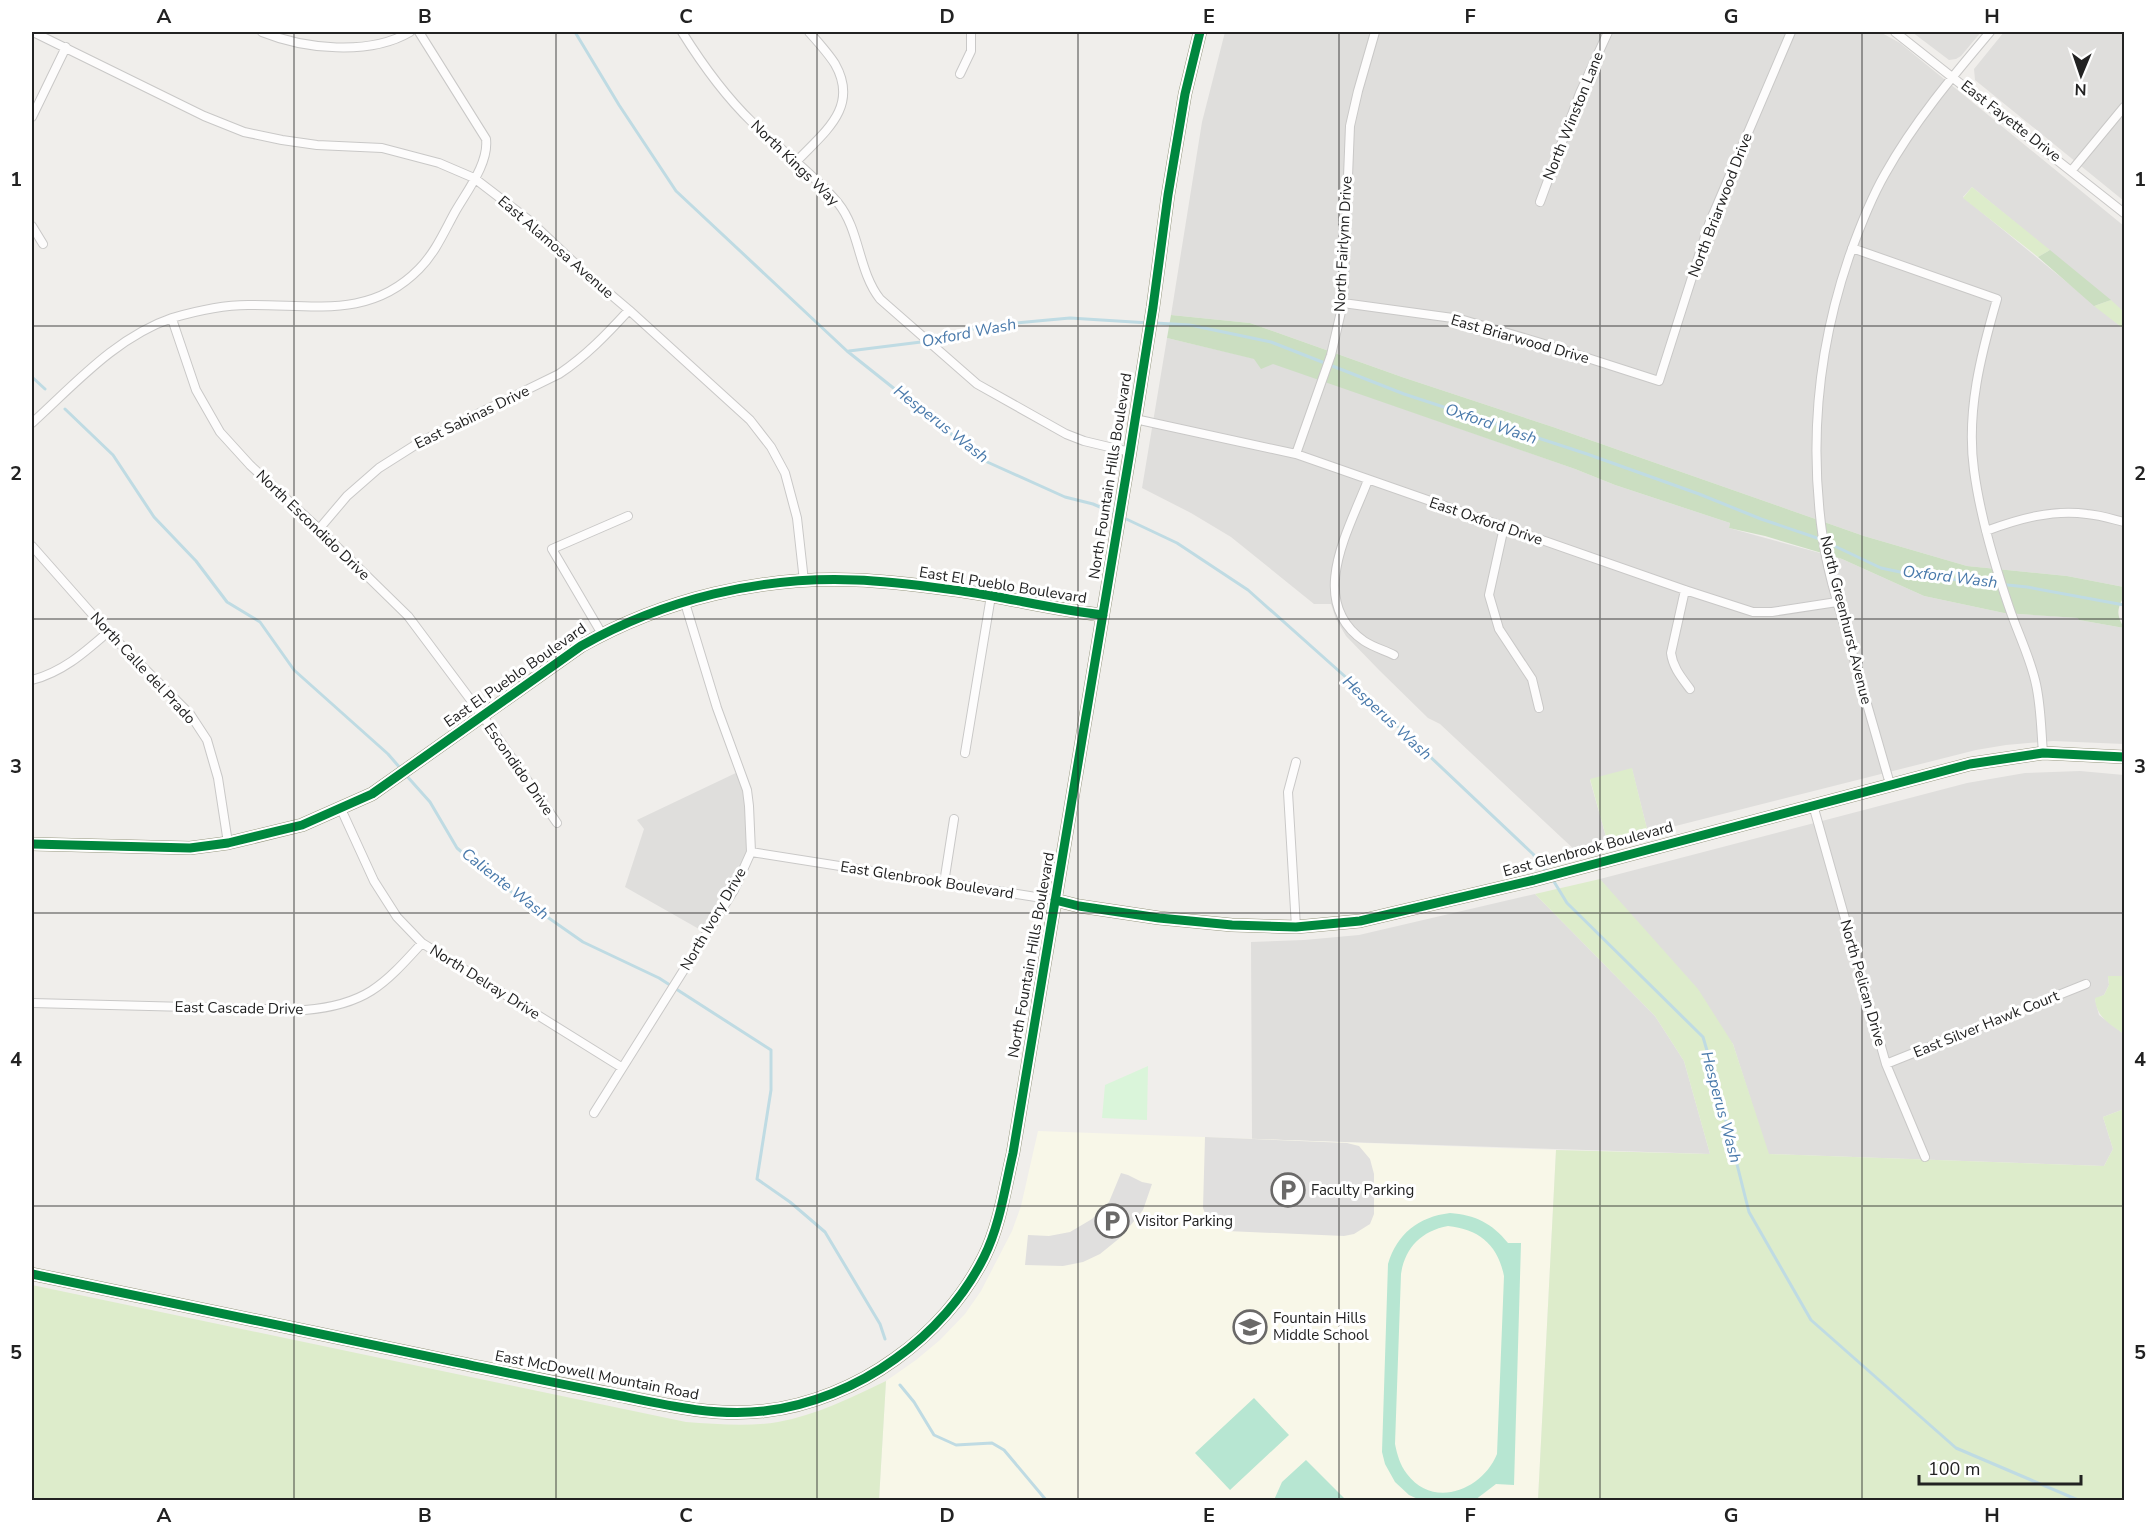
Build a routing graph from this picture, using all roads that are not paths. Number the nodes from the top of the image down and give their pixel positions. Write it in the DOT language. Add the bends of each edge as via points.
graph roads {
  1 [pos="33,32"];
  2 [pos="261,32"];
  3 [pos="410,32"];
  4 [pos="419,32"];
  5 [pos="682,32"];
  6 [pos="809,32"];
  7 [pos="971,32"];
  8 [pos="1200,32"];
  9 [pos="1375,32"];
  10 [pos="1608,32"];
  11 [pos="1791,32"];
  12 [pos="1895,32"];
  13 [pos="1989,32"];
  14 [pos="66,47"];
  15 [pos="960,74"];
  16 [pos="1953,76"];
  17 [pos="2124,107"];
  18 [pos="32,117"];
  19 [pos="796,162"];
  20 [pos="2073,170"];
  21 [pos="474,178"];
  22 [pos="1540,202"];
  23 [pos="2124,213"];
  24 [pos="32,226"];
  25 [pos="43,244"];
  26 [pos="1852,248"];
  27 [pos="1343,303"];
  28 [pos="629,310"];
  29 [pos="172,319"];
  30 [pos="1659,381"];
  31 [pos="1135,419"];
  32 [pos="32,423"];
  33 [pos="1130,452"];
  34 [pos="1296,454"];
  35 [pos="1368,480"];
  36 [pos="628,516"];
  37 [pos="2124,522"];
  38 [pos="1504,527"];
  39 [pos="319,529"];
  40 [pos="1986,531"];
  41 [pos="32,546"];
  42 [pos="804,581"];
  43 [pos="1684,590"];
  44 [pos="991,596"];
  45 [pos="1838,602"];
  46 [pos="685,603"];
  47 [pos="1103,615"];
  48 [pos="108,632"];
  49 [pos="602,634"];
  50 [pos="1394,655"];
  51 [pos="32,680"];
  52 [pos="1690,689"];
  53 [pos="1539,708"];
  54 [pos="482,715"];
  55 [pos="965,753"];
  56 [pos="2043,753"];
  57 [pos="2124,757"];
  58 [pos="1296,762"];
  59 [pos="1890,784"];
  60 [pos="1813,805"];
  61 [pos="341,809"];
  62 [pos="954,819"];
  63 [pos="557,823"];
  64 [pos="228,843"];
  65 [pos="32,844"];
  66 [pos="751,852"];
  67 [pos="944,883"];
  68 [pos="1055,900"];
  69 [pos="1296,927"];
  70 [pos="422,943"];
  71 [pos="2086,984"];
  72 [pos="32,1003"];
  73 [pos="1886,1064"];
  74 [pos="621,1067"];
  75 [pos="594,1113"];
  76 [pos="1016,1139"];
  77 [pos="1925,1157"];
  78 [pos="32,1274"];
  1 -- 14 [label="street, East Alamosa Avenue"];
  2 -- 3 [label="street" via="294,42 354,47 398,39"];
  4 -- 21 [label="street" via="486,139 486,155"];
  5 -- 19 [label="street, North Kings Way" via="733,102"];
  6 -- 19 [label="street" via="835,63 844,95 832,123"];
  7 -- 15 [label="street" via="971,51"];
  8 -- 31 [label="street, North Fountain Hills Boulevard" via="1171,172"];
  9 -- 27 [label="street, North Fairlynn Drive" via="1350,126"];
  10 -- 22 [label="street, North Winston Lane" via="1580,93"];
  11 -- 30 [label="street, North Briarwood Drive" via="1710,224"];
  12 -- 16 [label="street, East Fayette Drive"];
  13 -- 16 [label="street, North Greenhurst Avenue"];
  14 -- 18 [label="street"];
  14 -- 21 [label="street, East Alamosa Avenue" via="234,129 316,145 382,148 439,163"];
  16 -- 20 [label="street, East Fayette Drive"];
  16 -- 26 [label="street, North Greenhurst Avenue" via="1885,174"];
  17 -- 20 [label="street"];
  19 -- 33 [label="street, North Kings Way" via="839,204 880,299 977,384 1066,434"];
  20 -- 23 [label="street, East Fayette Drive"];
  21 -- 28 [label="street, East Alamosa Avenue" via="530,221"];
  21 -- 29 [label="street" via="430,256 420,269 385,295 340,306 228,306"];
  24 -- 25 [label="street"];
  26 -- 40 [label="street" via="1997,299 1978,374 1972,438"];
  26 -- 45 [label="street, North Greenhurst Avenue" via="1830,320 1816,429 1816,486 1823,541"];
  27 -- 30 [label="street, East Briarwood Drive" via="1460,320"];
  27 -- 34 [label="street, North Fairlynn Drive" via="1330,355"];
  28 -- 39 [label="street, East Sabinas Drive" via="600,342 559,374 420,442 379,468 347,496"];
  28 -- 42 [label="street, East Alamosa Avenue" via="750,420 771,447 791,490"];
  29 -- 32 [label="street" via="123,342"];
  29 -- 39 [label="street, North Escondido Drive" via="196,390 220,432"];
  31 -- 33 [label="street, North Fountain Hills Boulevard"];
  31 -- 34 [label="street, East Oxford Drive"];
  33 -- 47 [label="street, North Fountain Hills Boulevard"];
  34 -- 35 [label="street, East Oxford Drive"];
  35 -- 38 [label="street, East Oxford Drive"];
  35 -- 50 [label="street" via="1335,571 1334,594 1348,625 1364,641"];
  36 -- 49 [label="street" via="552,549"];
  37 -- 40 [label="street" via="2088,514 2039,515"];
  38 -- 43 [label="street, East Oxford Drive"];
  38 -- 53 [label="street" via="1489,595 1499,629 1532,679"];
  39 -- 54 [label="street, North Escondido Drive" via="408,616"];
  40 -- 56 [label="street" via="2036,681"];
  41 -- 48 [label="street, North Calle del Prado"];
  42 -- 44 [label="street, East El Pueblo Boulevard" via="893,583"];
  42 -- 46 [label="street, East El Pueblo Boulevard" via="742,587"];
  43 -- 45 [label="street, East Oxford Drive" via="1753,612"];
  43 -- 52 [label="street" via="1671,653 1677,672"];
  44 -- 47 [label="street, East El Pueblo Boulevard"];
  44 -- 55 [label="street"];
  45 -- 59 [label="street, North Greenhurst Avenue"];
  46 -- 49 [label="street, East El Pueblo Boulevard"];
  46 -- 66 [label="street, North Ivory Drive" via="747,790"];
  47 -- 68 [label="street, North Fountain Hills Boulevard"];
  48 -- 51 [label="street" via="78,659"];
  48 -- 64 [label="street, North Calle del Prado" via="190,714 207,740 218,778"];
  49 -- 54 [label="street, East El Pueblo Boulevard"];
  54 -- 61 [label="street, East El Pueblo Boulevard" via="372,794"];
  54 -- 63 [label="street, Escondido Drive"];
  56 -- 57 [label="street, East Glenbrook Boulevard"];
  56 -- 59 [label="street, East Glenbrook Boulevard" via="1970,764"];
  58 -- 69 [label="street" via="1288,792"];
  59 -- 60 [label="street, East Glenbrook Boulevard"];
  60 -- 69 [label="street, East Glenbrook Boulevard" via="1447,902 1360,921"];
  60 -- 73 [label="street, North Pelican Drive"];
  61 -- 64 [label="street, East El Pueblo Boulevard" via="302,825"];
  61 -- 70 [label="street, North Delray Drive" via="374,881 397,917"];
  62 -- 67 [label="street"];
  64 -- 65 [label="street, East El Pueblo Boulevard" via="190,848"];
  66 -- 67 [label="street, East Glenbrook Boulevard"];
  66 -- 74 [label="street, North Ivory Drive" via="734,890"];
  67 -- 68 [label="street, East Glenbrook Boulevard"];
  68 -- 69 [label="street, East Glenbrook Boulevard" via="1159,918"];
  68 -- 76 [label="street, North Fountain Hills Boulevard"];
  70 -- 72 [label="street, East Cascade Drive" via="376,990 327,1008"];
  70 -- 74 [label="street, North Delray Drive"];
  71 -- 73 [label="street, East Silver Hawk Court"];
  73 -- 77 [label="street, North Pelican Drive"];
  74 -- 75 [label="street, North Ivory Drive"];
  76 -- 78 [label="street, East McDowell Mountain Road" via="985,1256 953,1305 908,1350 874,1374 843,1389 764,1411 666,1405"];
}
